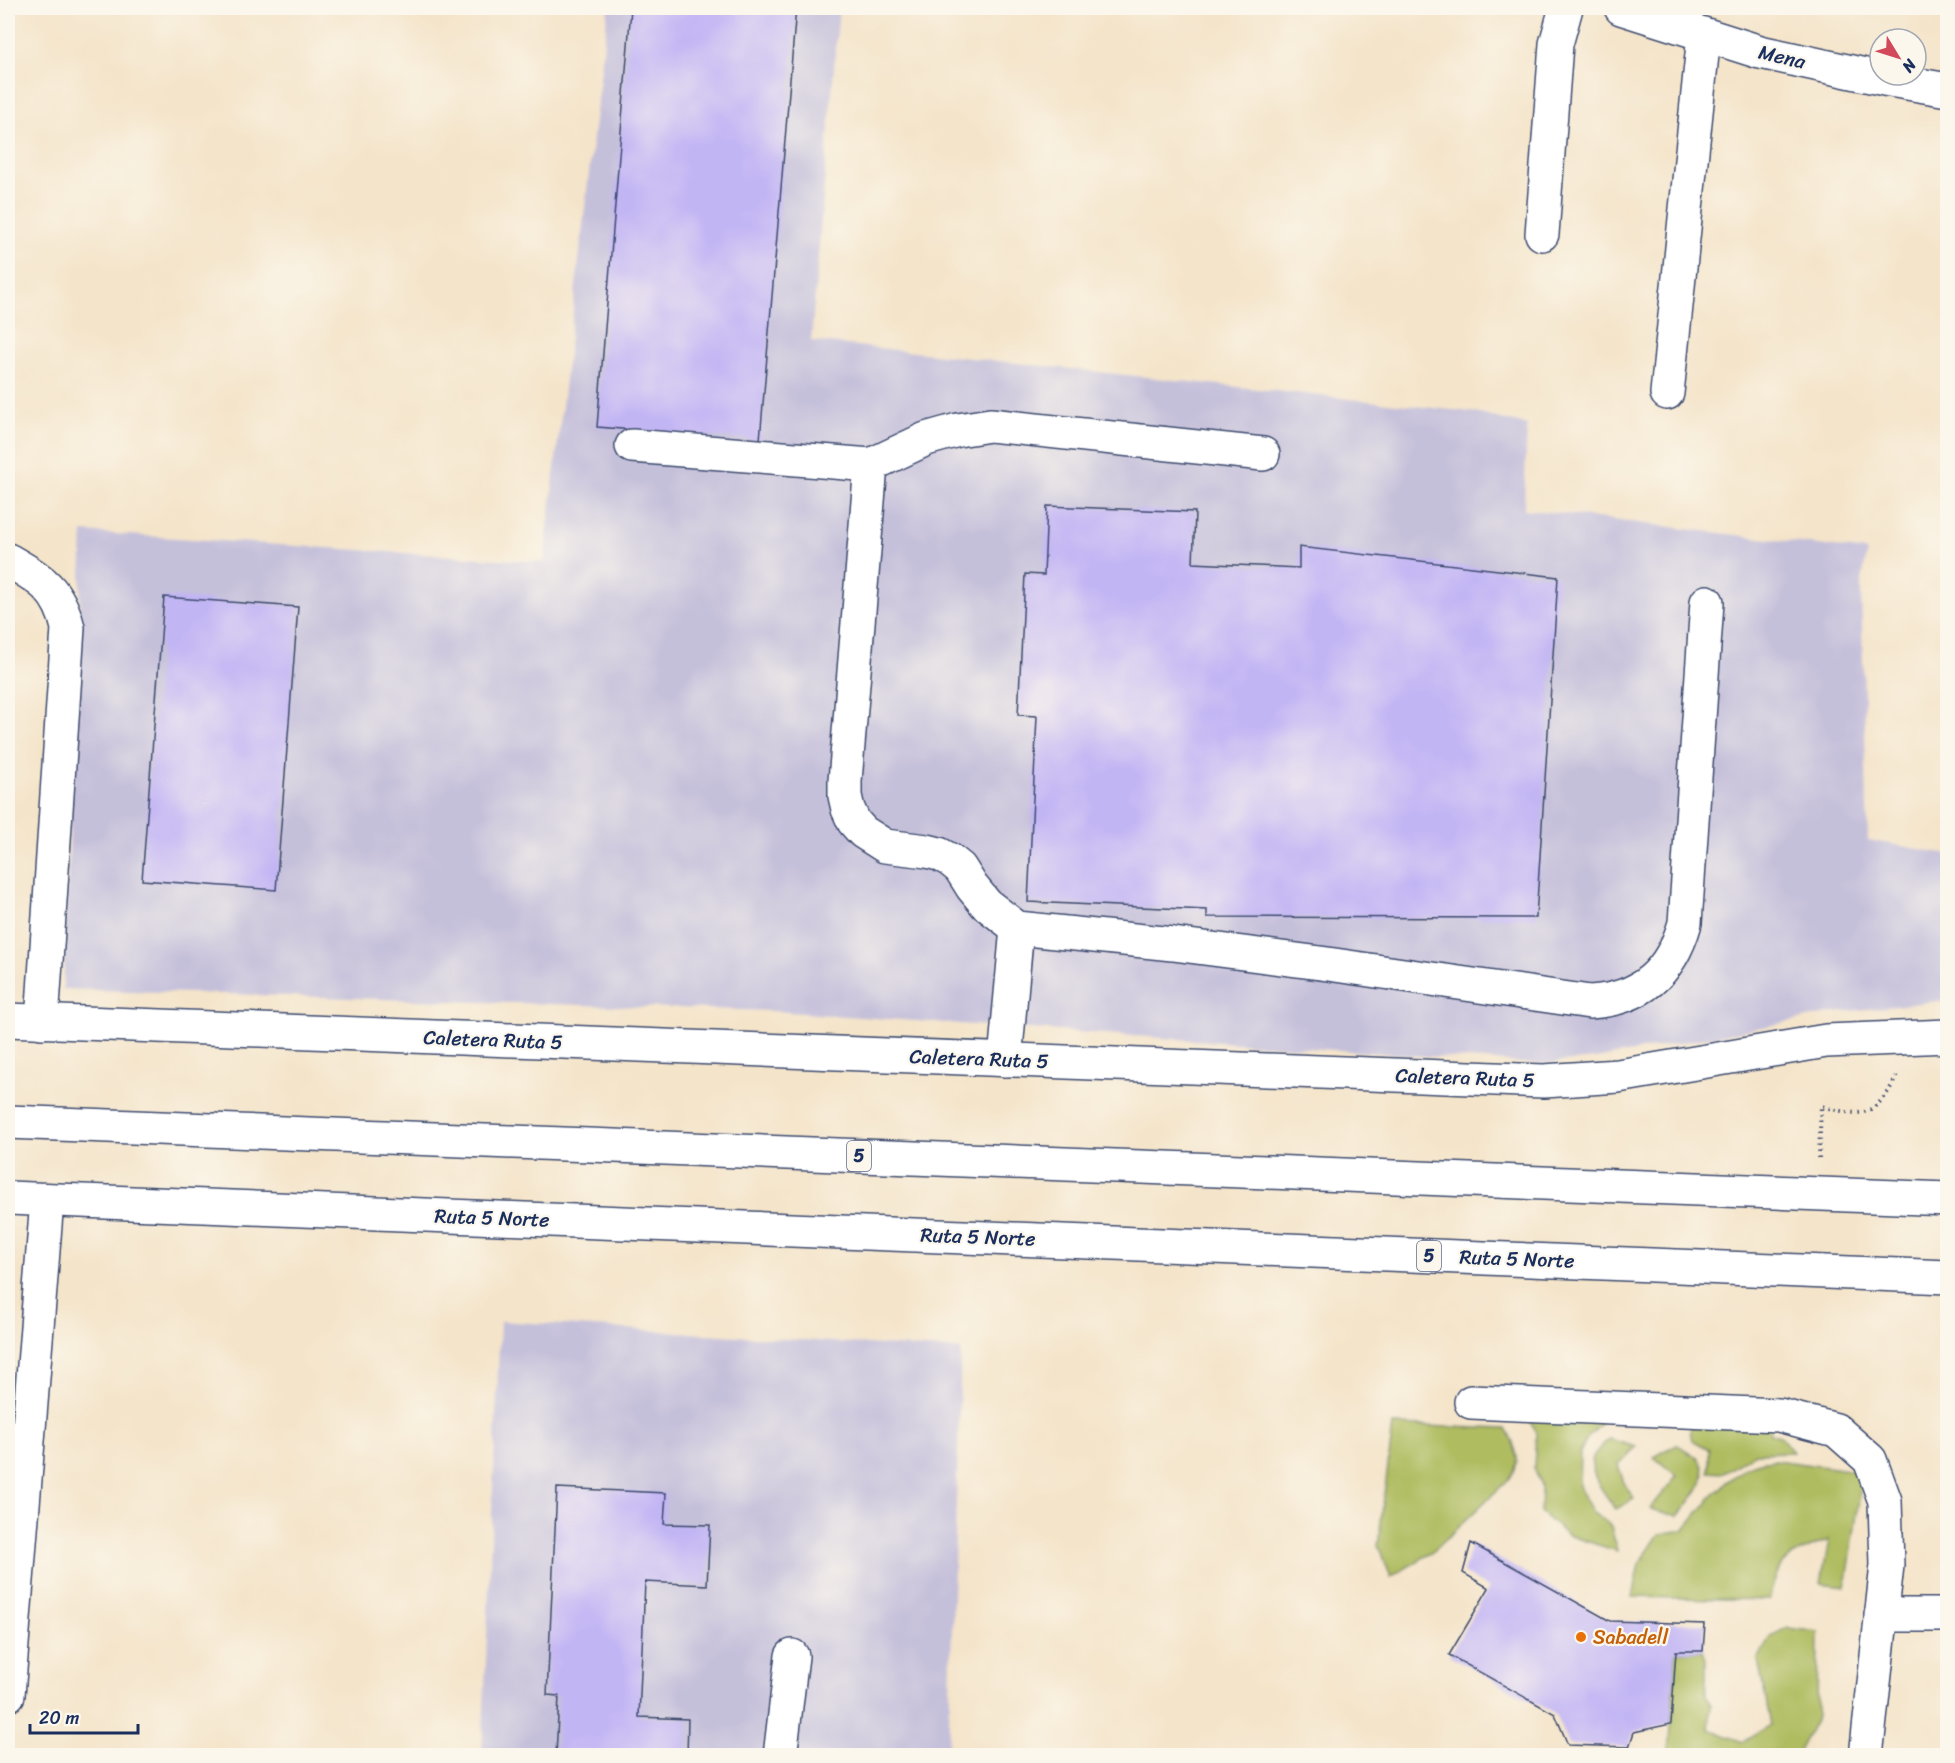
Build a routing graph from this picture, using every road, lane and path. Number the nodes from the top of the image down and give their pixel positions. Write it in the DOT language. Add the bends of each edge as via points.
graph roads {
  1 [pos="1566,8"];
  2 [pos="1621,8"];
  3 [pos="1704,35"];
  4 [pos="1947,90"];
  5 [pos="1542,234"];
  6 [pos="1666,393"];
  7 [pos="632,446"];
  8 [pos="1263,453"];
  9 [pos="871,465"];
  10 [pos="8,560"];
  11 [pos="1707,602"];
  12 [pos="1017,928"];
  13 [pos="8,1020"];
  14 [pos="42,1022"];
  15 [pos="1947,1036"];
  16 [pos="1904,1037"];
  17 [pos="1005,1060"];
  18 [pos="8,1122"];
  19 [pos="1817,1194"];
  20 [pos="8,1198"];
  21 [pos="47,1200"];
  22 [pos="1947,1200"];
  23 [pos="1947,1277"];
  24 [pos="1471,1402"];
  25 [pos="1881,1615"];
  26 [pos="1947,1615"];
  27 [pos="792,1656"];
  28 [pos="8,1695"];
  29 [pos="780,1755"];
  30 [pos="1866,1755"];
  1 -- 5 [label="main road" via="1556,44"];
  2 -- 3 [label="main road, Mena"];
  3 -- 4 [label="main road, Mena" via="1760,52"];
  3 -- 6 [label="main road"];
  7 -- 9 [label="main road"];
  8 -- 9 [label="main road" via="990,425 926,439"];
  9 -- 12 [label="main road" via="845,782 848,809 863,832 885,846 927,851 950,860 986,904"];
  10 -- 14 [label="main road" via="48,585 64,612 68,628"];
  11 -- 12 [label="main road" via="1685,922 1669,962 1640,989 1607,1001 1590,1002 1317,962"];
  12 -- 17 [label="main road"];
  13 -- 14 [label="main road, Caletera Ruta 5"];
  14 -- 17 [label="main road, Caletera Ruta 5"];
  15 -- 16 [label="main road, Caletera Ruta 5"];
  16 -- 17 [label="main road, Caletera Ruta 5" via="1826,1041 1618,1076 1544,1082"];
  16 -- 19 [label="path" via="1895,1080 1874,1106 1863,1112 1821,1106"];
  18 -- 19 [label="main road, 5"];
  19 -- 22 [label="main road, 5"];
  20 -- 21 [label="main road, Ruta 5 Norte / 5"];
  21 -- 23 [label="main road, Ruta 5 Norte / 5"];
  21 -- 28 [label="main road"];
  24 -- 25 [label="main road" via="1779,1415 1836,1430 1870,1460 1886,1501 1887,1565"];
  25 -- 26 [label="main road"];
  25 -- 30 [label="main road"];
  27 -- 29 [label="main road"];
}
